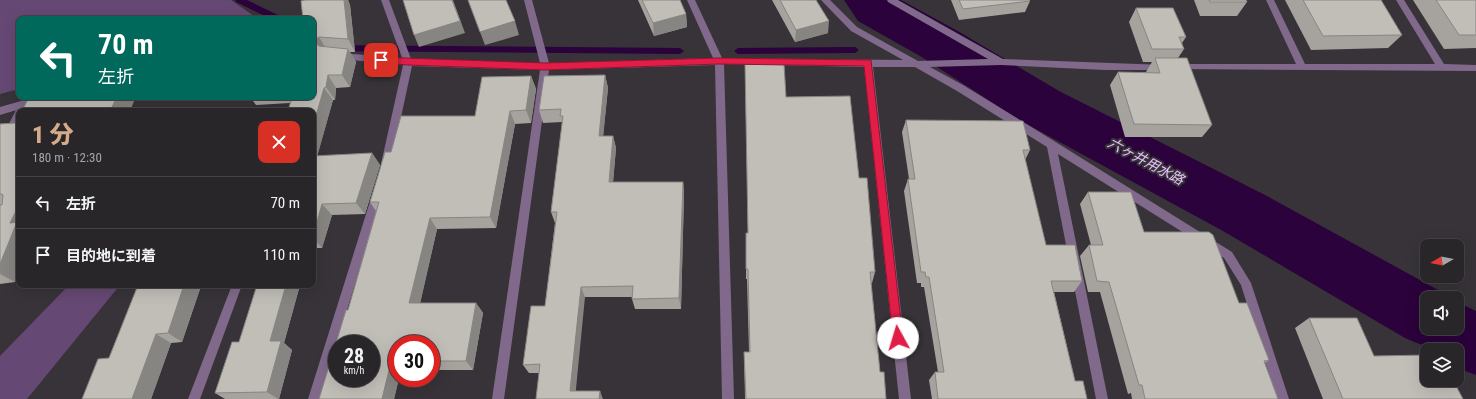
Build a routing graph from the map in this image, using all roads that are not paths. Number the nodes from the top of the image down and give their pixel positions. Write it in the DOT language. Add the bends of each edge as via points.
graph roads {
  1 [pos="385,0"];
  2 [pos="528,0"];
  3 [pos="691,0"];
  4 [pos="825,0"];
  5 [pos="891,0"];
  6 [pos="1270,0"];
  7 [pos="1400,0"];
  8 [pos="334,55"];
  9 [pos="719,61"];
  10 [pos="408,62"];
  11 [pos="1001,62"];
  12 [pos="868,63"];
  13 [pos="919,64"];
  14 [pos="545,67"];
  15 [pos="1302,67"];
  16 [pos="1442,68"];
  17 [pos="1476,68"];
  18 [pos="40,100"];
  19 [pos="23,108"];
  20 [pos="16,109"];
  21 [pos="0,111"];
  22 [pos="16,119"];
  23 [pos="1051,144"];
  24 [pos="0,151"];
  25 [pos="236,288"];
  26 [pos="194,399"];
  27 [pos="314,399"];
  28 [pos="498,399"];
  29 [pos="728,399"];
  30 [pos="905,399"];
  31 [pos="1102,399"];
  32 [pos="1283,399"];
  1 -- 10 [label="street"];
  2 -- 14 [label="street"];
  3 -- 9 [label="street"];
  4 -- 13 [label="street" via="854,29"];
  5 -- 11 [label="street"];
  6 -- 15 [label="street"];
  7 -- 16 [label="street"];
  8 -- 10 [label="street"];
  9 -- 12 [label="street"];
  9 -- 14 [label="street"];
  9 -- 29 [label="street"];
  10 -- 14 [label="street"];
  10 -- 27 [label="street" via="383,178"];
  11 -- 13 [label="street"];
  11 -- 15 [label="street" via="1105,67"];
  12 -- 13 [label="street"];
  12 -- 30 [label="street"];
  13 -- 23 [label="street"];
  14 -- 28 [label="street"];
  15 -- 16 [label="street"];
  16 -- 17 [label="street"];
  18 -- 19 [label="street"];
  20 -- 21 [label="street"];
  22 -- 24 [label="street"];
  23 -- 31 [label="street"];
  23 -- 32 [label="street" via="1228,255 1246,283"];
  25 -- 26 [label="street"];
}
